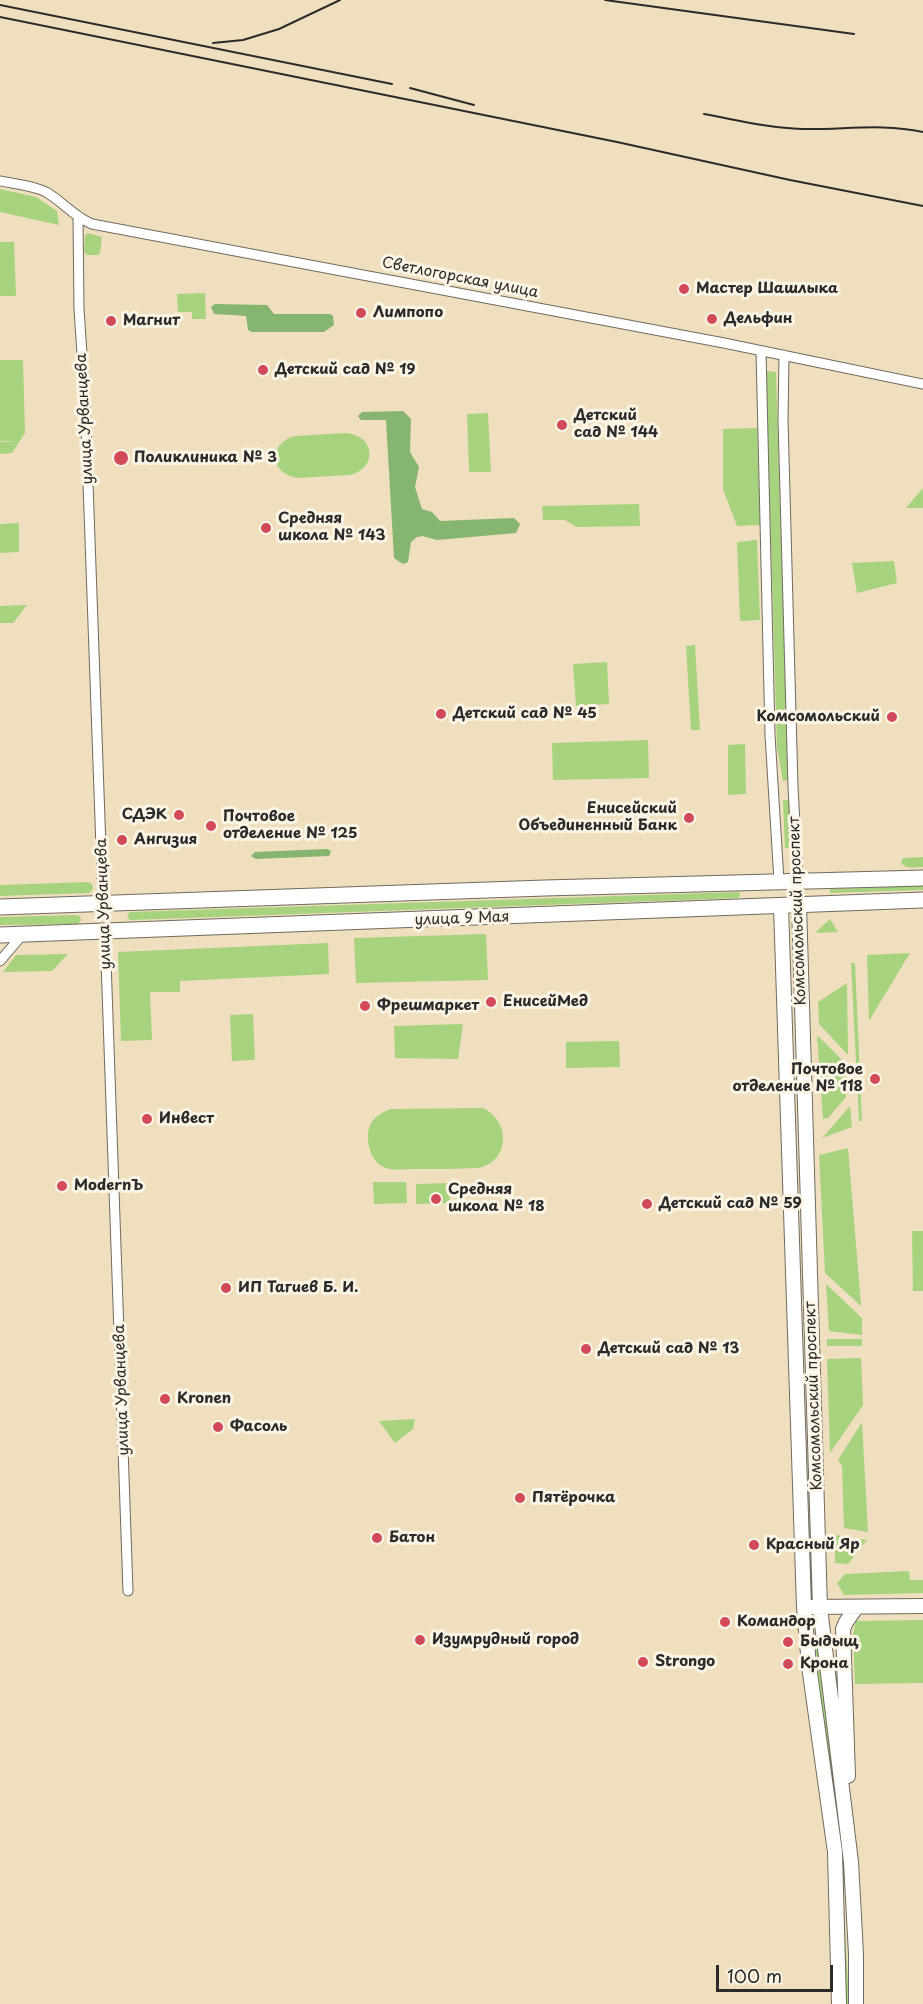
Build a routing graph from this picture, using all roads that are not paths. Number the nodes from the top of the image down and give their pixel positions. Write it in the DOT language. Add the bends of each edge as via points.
graph roads {
  1 [pos="0,181"];
  2 [pos="78,218"];
  3 [pos="761,351"];
  4 [pos="784,356"];
  5 [pos="923,384"];
  6 [pos="793,787"];
  7 [pos="774,788"];
  8 [pos="923,878"];
  9 [pos="779,881"];
  10 [pos="798,881"];
  11 [pos="923,900"];
  12 [pos="104,904"];
  13 [pos="799,904"];
  14 [pos="781,906"];
  15 [pos="0,907"];
  16 [pos="105,932"];
  17 [pos="23,934"];
  18 [pos="0,935"];
  19 [pos="0,961"];
  20 [pos="793,1311"];
  21 [pos="811,1311"];
  22 [pos="128,1592"];
  23 [pos="923,1606"];
  24 [pos="804,1607"];
  25 [pos="820,1608"];
  26 [pos="856,1608"];
  27 [pos="846,1811"];
  28 [pos="838,2004"];
  29 [pos="856,2004"];
  1 -- 2 [label="street, Светлогорская улица" via="47,193"];
  2 -- 3 [label="street, Светлогорская улица" via="92,224"];
  2 -- 12 [label="street, улица Урванцева"];
  3 -- 4 [label="street, Светлогорская улица"];
  3 -- 7 [label="street, Комсомольский проспект"];
  4 -- 5 [label="street, Светлогорская улица"];
  4 -- 6 [label="street, Комсомольский проспект"];
  6 -- 7 [label="street"];
  6 -- 10 [label="street, Комсомольский проспект"];
  7 -- 9 [label="street, Комсомольский проспект"];
  8 -- 10 [label="main road, улица 9 Мая"];
  9 -- 10 [label="main road, улица 9 Мая"];
  9 -- 12 [label="main road, улица 9 Мая"];
  9 -- 14 [label="main road, Комсомольский проспект"];
  10 -- 13 [label="main road, Комсомольский проспект"];
  11 -- 13 [label="main road, улица 9 Мая"];
  12 -- 15 [label="main road, улица 9 Мая"];
  12 -- 16 [label="main road, улица Урванцева"];
  13 -- 14 [label="main road, улица 9 Мая"];
  13 -- 21 [label="main road, Комсомольский проспект"];
  14 -- 16 [label="main road, улица 9 Мая"];
  14 -- 20 [label="main road, Комсомольский проспект"];
  16 -- 17 [label="main road, улица 9 Мая"];
  16 -- 22 [label="street, улица Урванцева"];
  17 -- 18 [label="main road, улица 9 Мая"];
  17 -- 19 [label="street"];
  20 -- 21 [label="main road"];
  20 -- 24 [label="main road, Комсомольский проспект"];
  21 -- 25 [label="main road, Комсомольский проспект"];
  23 -- 26 [label="main road"];
  24 -- 25 [label="main road"];
  24 -- 28 [label="main road, Комсомольский проспект" via="835,1852"];
  25 -- 26 [label="main road"];
  25 -- 27 [label="main road, Комсомольский проспект"];
  26 -- 27 [label="main road" via="843,1629 849,1767"];
  27 -- 29 [label="main road, Комсомольский проспект"];
}
